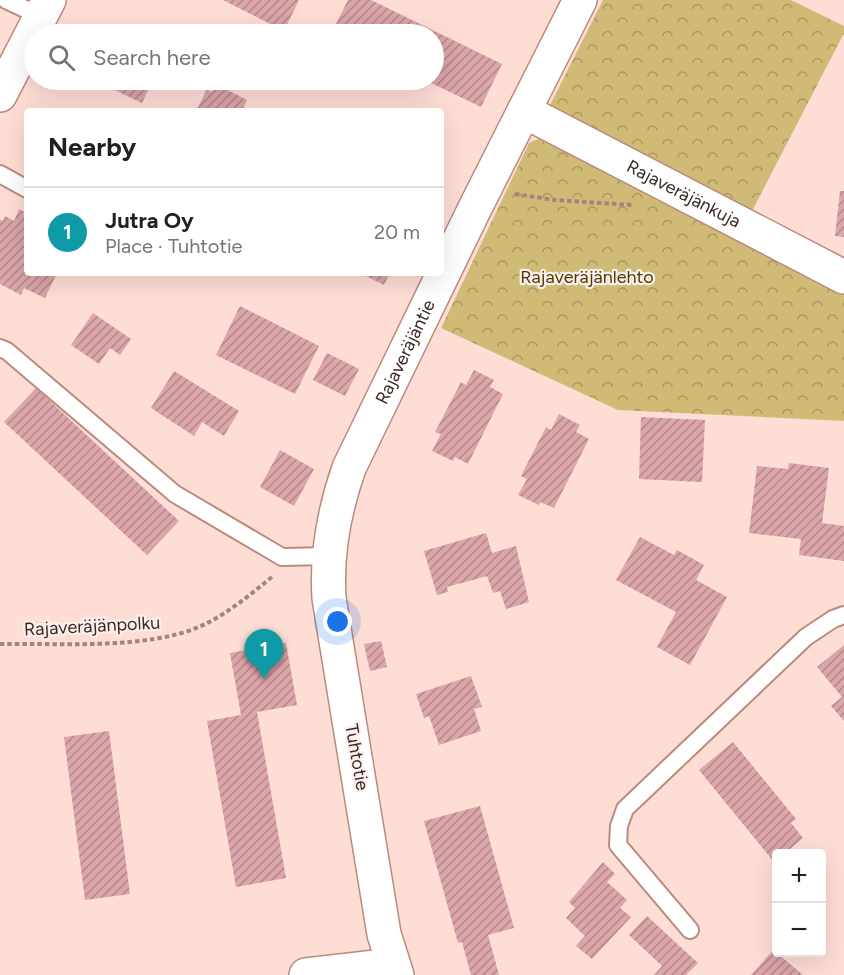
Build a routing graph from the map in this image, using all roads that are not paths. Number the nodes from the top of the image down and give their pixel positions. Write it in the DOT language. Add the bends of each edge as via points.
graph roads {
  1 [pos="6,0"];
  2 [pos="580,0"];
  3 [pos="45,8"];
  4 [pos="37,24"];
  5 [pos="24,49"];
  6 [pos="0,95"];
  7 [pos="524,111"];
  8 [pos="0,174"];
  9 [pos="24,187"];
  10 [pos="444,272"];
  11 [pos="442,276"];
  12 [pos="844,277"];
  13 [pos="0,348"];
  14 [pos="322,554"];
  15 [pos="844,615"];
  16 [pos="690,930"];
  17 [pos="395,970"];
  18 [pos="306,975"];
  1 -- 3 [label="lane"];
  2 -- 7 [label="street, Rajaveräjäntie"];
  3 -- 4 [label="street"];
  5 -- 6 [label="street"];
  7 -- 10 [label="street, Rajaveräjäntie"];
  7 -- 12 [label="street, Rajaveräjänkuja"];
  8 -- 9 [label="lane"];
  11 -- 14 [label="street, Rajaveräjäntie" via="349,468"];
  13 -- 14 [label="lane" via="175,494 282,557"];
  14 -- 17 [label="street, Tuhtotie" via="384,934"];
  15 -- 16 [label="lane" via="806,636 625,809 618,826 618,845"];
  17 -- 18 [label="street"];
}
